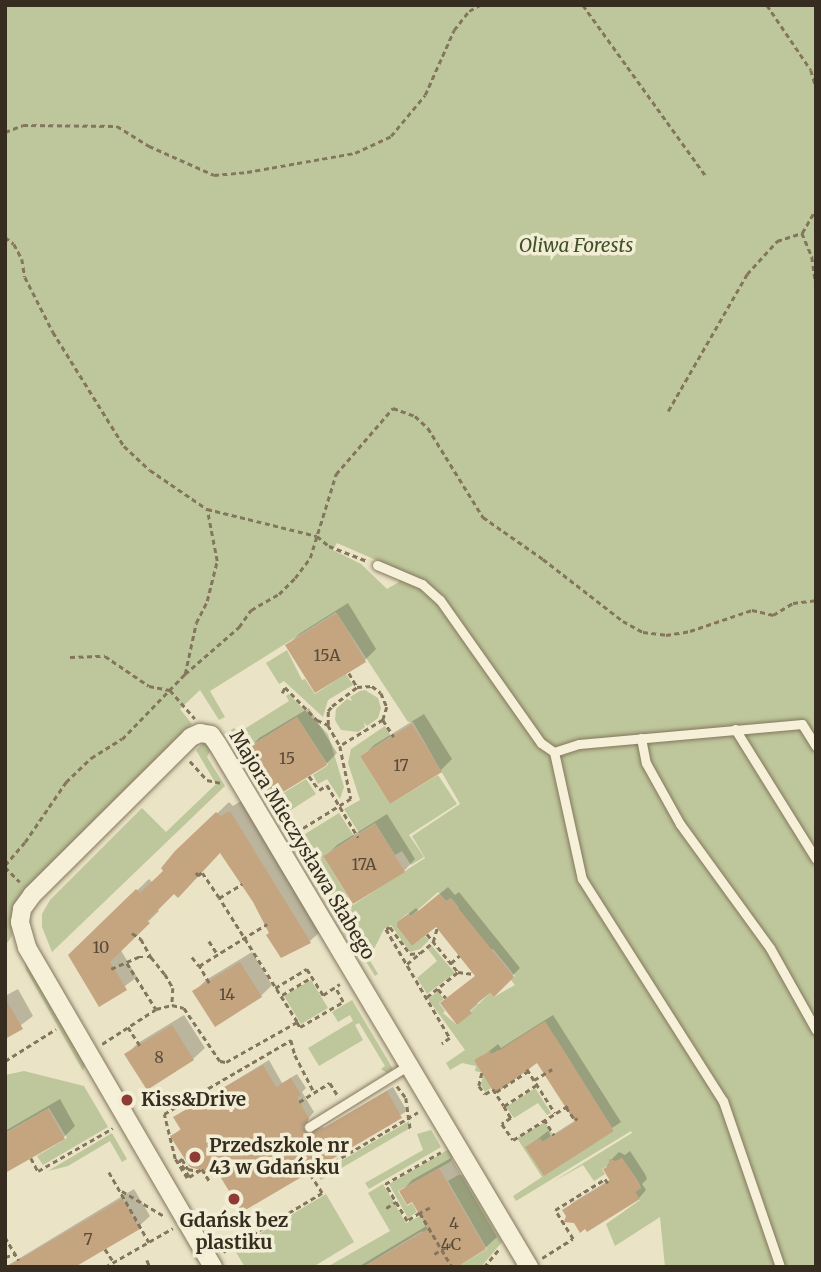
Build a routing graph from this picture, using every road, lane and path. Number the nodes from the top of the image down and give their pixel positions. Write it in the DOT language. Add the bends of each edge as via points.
graph roads {
  1 [pos="480,5"];
  2 [pos="583,5"];
  3 [pos="767,5"];
  4 [pos="816,87"];
  5 [pos="5,132"];
  6 [pos="706,176"];
  7 [pos="816,209"];
  8 [pos="802,233"];
  9 [pos="5,237"];
  10 [pos="816,284"];
  11 [pos="668,411"];
  12 [pos="207,509"];
  13 [pos="317,536"];
  14 [pos="377,565"];
  15 [pos="816,600"];
  16 [pos="70,657"];
  17 [pos="349,673"];
  18 [pos="185,674"];
  19 [pos="357,687"];
  20 [pos="170,690"];
  21 [pos="282,694"];
  22 [pos="383,720"];
  23 [pos="328,724"];
  24 [pos="735,729"];
  25 [pos="200,733"];
  26 [pos="394,737"];
  27 [pos="640,738"];
  28 [pos="340,746"];
  29 [pos="816,746"];
  30 [pos="555,752"];
  31 [pos="189,759"];
  32 [pos="309,776"];
  33 [pos="227,785"];
  34 [pos="340,806"];
  35 [pos="298,832"];
  36 [pos="358,837"];
  37 [pos="816,859"];
  38 [pos="5,865"];
  39 [pos="195,873"];
  40 [pos="242,884"];
  41 [pos="219,898"];
  42 [pos="267,925"];
  43 [pos="437,928"];
  44 [pos="132,933"];
  45 [pos="427,934"];
  46 [pos="244,938"];
  47 [pos="209,941"];
  48 [pos="433,942"];
  49 [pos="420,953"];
  50 [pos="218,955"];
  51 [pos="459,956"];
  52 [pos="150,957"];
  53 [pos="192,957"];
  54 [pos="127,963"];
  55 [pos="407,964"];
  56 [pos="451,964"];
  57 [pos="199,966"];
  58 [pos="111,969"];
  59 [pos="458,972"];
  60 [pos="474,974"];
  61 [pos="312,977"];
  62 [pos="209,983"];
  63 [pos="340,984"];
  64 [pos="335,987"];
  65 [pos="275,988"];
  66 [pos="438,989"];
  67 [pos="281,996"];
  68 [pos="426,998"];
  69 [pos="446,998"];
  70 [pos="172,1005"];
  71 [pos="156,1009"];
  72 [pos="297,1022"];
  73 [pos="128,1027"];
  74 [pos="56,1029"];
  75 [pos="816,1030"];
  76 [pos="102,1044"];
  77 [pos="442,1044"];
  78 [pos="141,1047"];
  79 [pos="5,1061"];
  80 [pos="409,1065"];
  81 [pos="552,1069"];
  82 [pos="482,1073"];
  83 [pos="536,1082"];
  84 [pos="314,1092"];
  85 [pos="495,1092"];
  86 [pos="403,1094"];
  87 [pos="299,1101"];
  88 [pos="343,1105"];
  89 [pos="504,1106"];
  90 [pos="423,1108"];
  91 [pos="555,1112"];
  92 [pos="410,1118"];
  93 [pos="577,1118"];
  94 [pos="544,1119"];
  95 [pos="309,1126"];
  96 [pos="113,1128"];
  97 [pos="411,1132"];
  98 [pos="554,1135"];
  99 [pos="446,1149"];
  100 [pos="31,1158"];
  101 [pos="195,1170"];
  102 [pos="109,1172"];
  103 [pos="188,1178"];
  104 [pos="182,1181"];
  105 [pos="210,1182"];
  106 [pos="608,1183"];
  107 [pos="119,1189"];
  108 [pos="396,1202"];
  109 [pos="386,1208"];
  110 [pos="430,1208"];
  111 [pos="420,1213"];
  112 [pos="166,1217"];
  113 [pos="568,1219"];
  114 [pos="563,1222"];
  115 [pos="173,1228"];
  116 [pos="5,1237"];
  117 [pos="506,1241"];
  118 [pos="149,1242"];
  119 [pos="451,1244"];
  120 [pos="105,1249"];
  121 [pos="441,1249"];
  122 [pos="16,1254"];
  123 [pos="434,1254"];
  124 [pos="5,1257"];
  125 [pos="19,1260"];
  126 [pos="147,1260"];
  127 [pos="218,1260"];
  128 [pos="115,1261"];
  129 [pos="535,1263"];
  130 [pos="121,1266"];
  131 [pos="106,1267"];
  132 [pos="150,1267"];
  133 [pos="452,1267"];
  134 [pos="484,1267"];
  135 [pos="780,1267"];
  1 -- 5 [label="path" via="454,30 425,94 391,136 355,153 214,175 117,126 23,125"];
  2 -- 6 [label="path"];
  3 -- 4 [label="path" via="811,69"];
  7 -- 8 [label="path"];
  8 -- 10 [label="path"];
  8 -- 11 [label="path" via="777,241 747,274"];
  9 -- 12 [label="path" via="22,259 25,277 53,332 124,446"];
  12 -- 13 [label="path"];
  12 -- 18 [label="path" via="216,561"];
  13 -- 14 [label="path" via="329,546"];
  13 -- 15 [label="path" via="336,474 393,408 415,416 428,428 483,517 643,632 690,631 752,610 772,615 793,603"];
  13 -- 18 [label="path" via="310,558 295,578 279,594 251,610 239,627"];
  14 -- 30 [label="lane" via="422,584 440,600 541,743"];
  16 -- 20 [label="path" via="105,656 149,686"];
  17 -- 19 [label="path"];
  18 -- 20 [label="path"];
  19 -- 22 [label="path" via="372,686 381,693 387,707"];
  19 -- 23 [label="path" via="328,711"];
  20 -- 25 [label="path" via="195,719"];
  20 -- 38 [label="path" via="122,739 91,758 66,782"];
  21 -- 23 [label="path" via="285,687 317,720"];
  22 -- 26 [label="path"];
  22 -- 28 [label="path"];
  23 -- 28 [label="path"];
  24 -- 27 [label="lane"];
  24 -- 29 [label="lane" via="802,724"];
  24 -- 37 [label="lane"];
  25 -- 80 [label="street, Majora Mieczysława Słabego" via="211,735 218,746"];
  25 -- 127 [label="street, Majora Mieczysława Słabego" via="32,895 20,922 27,947"];
  27 -- 30 [label="lane" via="579,744"];
  27 -- 75 [label="lane" via="646,763 680,824 770,948"];
  28 -- 34 [label="path" via="351,799"];
  30 -- 135 [label="lane" via="582,879 723,1101"];
  31 -- 33 [label="path" via="207,780"];
  32 -- 34 [label="path" via="318,790 327,785"];
  34 -- 35 [label="path"];
  34 -- 36 [label="path"];
  39 -- 41 [label="path" via="202,873"];
  40 -- 41 [label="path"];
  41 -- 46 [label="path"];
  42 -- 46 [label="path"];
  43 -- 48 [label="path"];
  44 -- 52 [label="path" via="141,939"];
  45 -- 48 [label="path"];
  46 -- 50 [label="path"];
  46 -- 65 [label="path"];
  47 -- 50 [label="path"];
  48 -- 49 [label="path"];
  48 -- 56 [label="path"];
  49 -- 55 [label="path"];
  49 -- 55 [label="path" via="410,954 390,927 386,929"];
  50 -- 57 [label="path"];
  51 -- 56 [label="path"];
  52 -- 54 [label="path"];
  52 -- 70 [label="path" via="173,988"];
  53 -- 57 [label="path"];
  54 -- 58 [label="path"];
  54 -- 71 [label="path"];
  55 -- 68 [label="path"];
  56 -- 59 [label="path"];
  57 -- 62 [label="path"];
  59 -- 60 [label="path"];
  59 -- 66 [label="path"];
  61 -- 64 [label="path" via="323,995"];
  61 -- 65 [label="path" via="307,969"];
  61 -- 67 [label="path"];
  63 -- 64 [label="path"];
  64 -- 72 [label="path" via="343,1002 300,1027"];
  65 -- 67 [label="path"];
  66 -- 68 [label="path"];
  66 -- 69 [label="path"];
  67 -- 72 [label="path"];
  68 -- 77 [label="path" via="450,1038"];
  70 -- 71 [label="path"];
  70 -- 72 [label="path" via="184,1008 219,1061 226,1062"];
  71 -- 73 [label="path"];
  73 -- 76 [label="path"];
  73 -- 78 [label="path"];
  74 -- 79 [label="path"];
  80 -- 88 [label="lane"];
  80 -- 129 [label="street, Majora Mieczysława Słabego"];
  81 -- 83 [label="path"];
  82 -- 85 [label="path" via="480,1086 485,1094"];
  83 -- 85 [label="path" via="528,1070"];
  83 -- 89 [label="path"];
  83 -- 91 [label="path"];
  84 -- 87 [label="path"];
  84 -- 88 [label="path" via="330,1083"];
  84 -- 103 [label="path" via="291,1040 163,1114 175,1159"];
  85 -- 89 [label="path"];
  86 -- 92 [label="path"];
  88 -- 95 [label="lane"];
  89 -- 94 [label="path" via="511,1118 502,1124 513,1140"];
  90 -- 92 [label="path"];
  91 -- 93 [label="path" via="568,1106"];
  91 -- 94 [label="path"];
  92 -- 97 [label="path"];
  92 -- 127 [label="path" via="310,1174 321,1193"];
  94 -- 98 [label="path"];
  96 -- 100 [label="path" via="38,1171"];
  99 -- 108 [label="path" via="385,1184"];
  101 -- 103 [label="path"];
  101 -- 103 [label="path" via="179,1161"];
  101 -- 105 [label="path" via="202,1169"];
  102 -- 107 [label="path"];
  103 -- 104 [label="path"];
  106 -- 114 [label="path" via="605,1178 555,1210"];
  107 -- 112 [label="path"];
  107 -- 118 [label="path"];
  108 -- 109 [label="path"];
  108 -- 111 [label="path" via="407,1221"];
  110 -- 111 [label="path"];
  111 -- 121 [label="path"];
  113 -- 114 [label="path"];
  114 -- 129 [label="path" via="572,1238"];
  115 -- 118 [label="path"];
  116 -- 122 [label="path"];
  117 -- 134 [label="path"];
  118 -- 128 [label="path"];
  119 -- 121 [label="path"];
  120 -- 128 [label="path"];
  121 -- 123 [label="path"];
  121 -- 133 [label="path"];
  122 -- 124 [label="path"];
  122 -- 125 [label="path"];
  126 -- 132 [label="path"];
  128 -- 130 [label="path"];
  128 -- 131 [label="path"];
}
